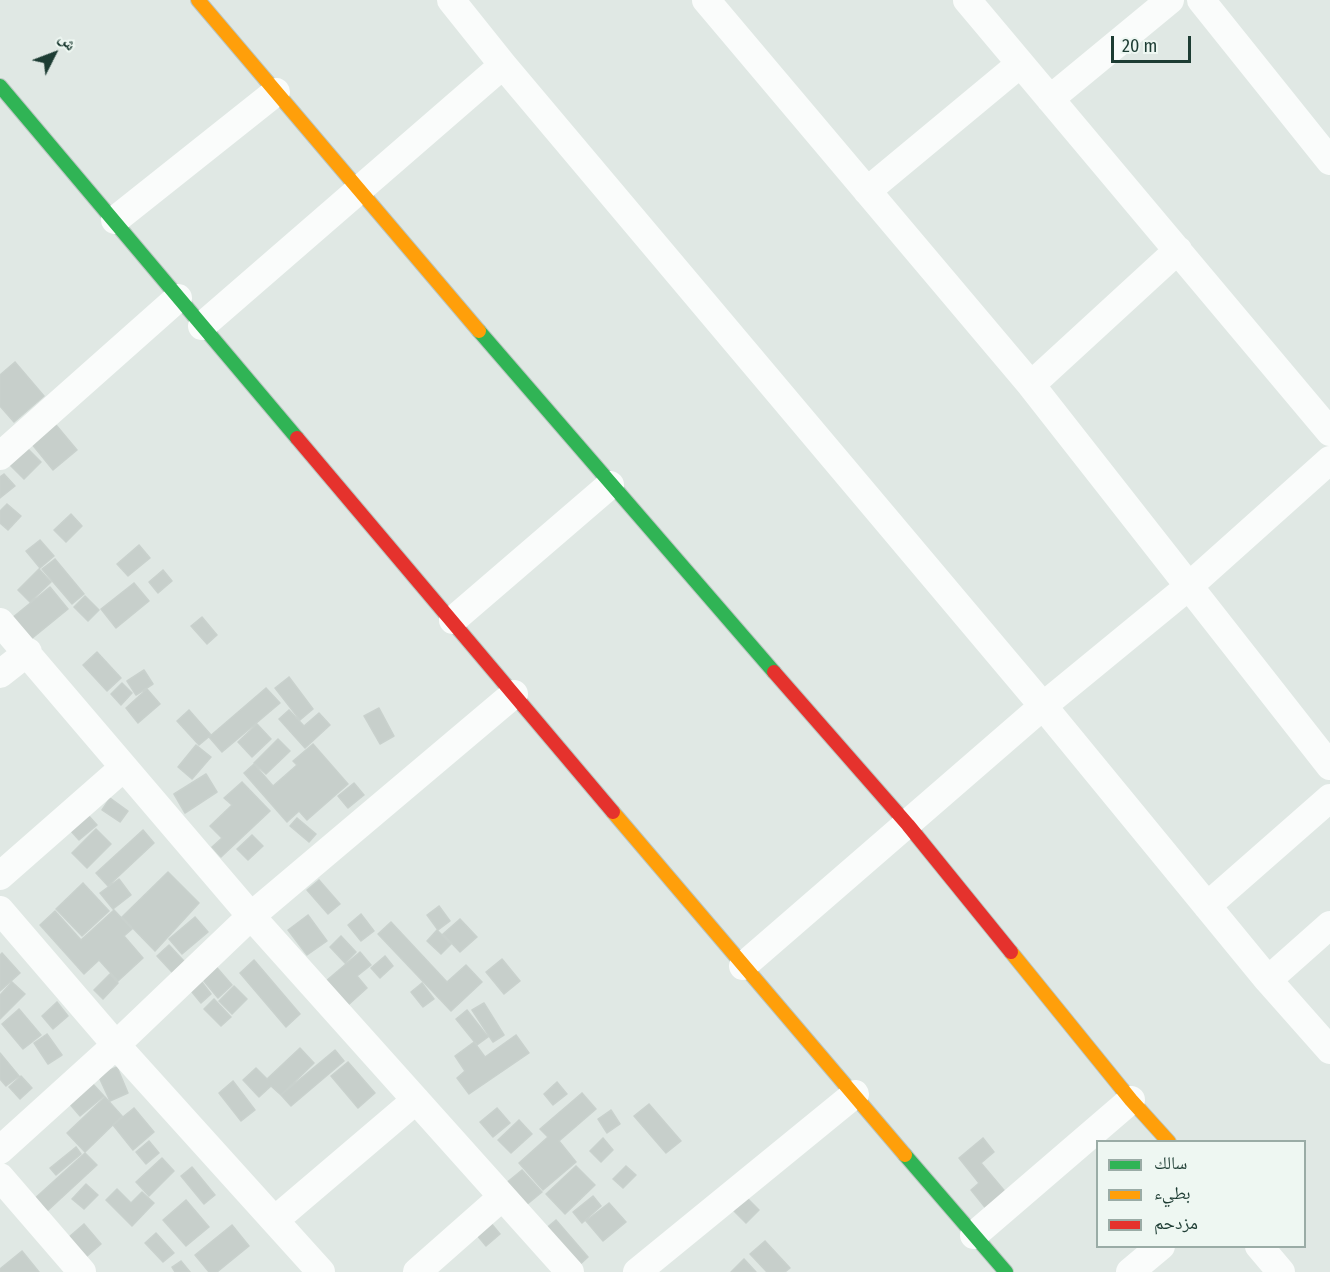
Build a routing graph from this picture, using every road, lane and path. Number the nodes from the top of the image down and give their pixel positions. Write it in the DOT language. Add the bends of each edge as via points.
graph roads {
  1 [pos="198,0"];
  2 [pos="452,0"];
  3 [pos="706,0"];
  4 [pos="967,0"];
  5 [pos="1170,0"];
  6 [pos="1201,0"];
  7 [pos="1020,63"];
  8 [pos="503,65"];
  9 [pos="0,86"];
  10 [pos="276,92"];
  11 [pos="1050,99"];
  12 [pos="1330,161"];
  13 [pos="358,188"];
  14 [pos="867,191"];
  15 [pos="115,220"];
  16 [pos="1178,250"];
  17 [pos="178,298"];
  18 [pos="201,326"];
  19 [pos="1031,385"];
  20 [pos="1330,432"];
  21 [pos="0,456"];
  22 [pos="1325,474"];
  23 [pos="610,485"];
  24 [pos="1188,587"];
  25 [pos="453,620"];
  26 [pos="0,622"];
  27 [pos="28,652"];
  28 [pos="0,674"];
  29 [pos="514,694"];
  30 [pos="1043,706"];
  31 [pos="1330,766"];
  32 [pos="123,768"];
  33 [pos="1330,798"];
  34 [pos="908,825"];
  35 [pos="0,876"];
  36 [pos="1206,906"];
  37 [pos="0,910"];
  38 [pos="251,916"];
  39 [pos="1330,925"];
  40 [pos="743,966"];
  41 [pos="1268,980"];
  42 [pos="116,1045"];
  43 [pos="1330,1050"];
  44 [pos="855,1094"];
  45 [pos="416,1100"];
  46 [pos="1131,1100"];
  47 [pos="1167,1140"];
  48 [pos="0,1150"];
  49 [pos="0,1177"];
  50 [pos="502,1197"];
  51 [pos="275,1220"];
  52 [pos="974,1235"];
  53 [pos="1159,1248"];
  54 [pos="1261,1248"];
  55 [pos="82,1272"];
  56 [pos="321,1272"];
  57 [pos="417,1272"];
  58 [pos="570,1272"];
  59 [pos="637,1272"];
  60 [pos="1006,1272"];
  61 [pos="1130,1272"];
  62 [pos="1281,1272"];
  1 -- 10 [label="street"];
  2 -- 8 [label="street"];
  3 -- 14 [label="street"];
  4 -- 7 [label="street"];
  5 -- 11 [label="street"];
  6 -- 12 [label="street"];
  7 -- 11 [label="street"];
  7 -- 14 [label="street"];
  8 -- 13 [label="street"];
  8 -- 30 [label="street"];
  9 -- 15 [label="street"];
  10 -- 13 [label="street"];
  10 -- 15 [label="street"];
  11 -- 16 [label="street"];
  13 -- 18 [label="street"];
  13 -- 23 [label="street"];
  14 -- 19 [label="street"];
  15 -- 17 [label="street"];
  16 -- 19 [label="street"];
  16 -- 20 [label="street"];
  17 -- 18 [label="street"];
  17 -- 21 [label="street"];
  18 -- 25 [label="street"];
  19 -- 24 [label="street"];
  22 -- 24 [label="street"];
  23 -- 25 [label="street"];
  23 -- 34 [label="street"];
  24 -- 30 [label="street"];
  24 -- 31 [label="street"];
  25 -- 29 [label="street"];
  26 -- 27 [label="street"];
  27 -- 28 [label="street"];
  27 -- 32 [label="street"];
  29 -- 38 [label="street"];
  29 -- 40 [label="street"];
  30 -- 34 [label="street"];
  30 -- 36 [label="street"];
  32 -- 35 [label="street"];
  32 -- 38 [label="street"];
  33 -- 36 [label="street"];
  34 -- 40 [label="street"];
  34 -- 46 [label="street"];
  36 -- 41 [label="street"];
  37 -- 42 [label="street"];
  38 -- 42 [label="street"];
  38 -- 45 [label="street"];
  39 -- 41 [label="street"];
  40 -- 44 [label="street"];
  41 -- 43 [label="street"];
  42 -- 48 [label="street"];
  42 -- 51 [label="street"];
  44 -- 52 [label="street"];
  44 -- 59 [label="street"];
  45 -- 50 [label="street"];
  45 -- 51 [label="street"];
  46 -- 47 [label="street"];
  46 -- 52 [label="street"];
  49 -- 55 [label="street"];
  50 -- 57 [label="street"];
  50 -- 58 [label="street"];
  51 -- 56 [label="street"];
  52 -- 60 [label="street"];
  53 -- 61 [label="street"];
  54 -- 62 [label="street"];
}
